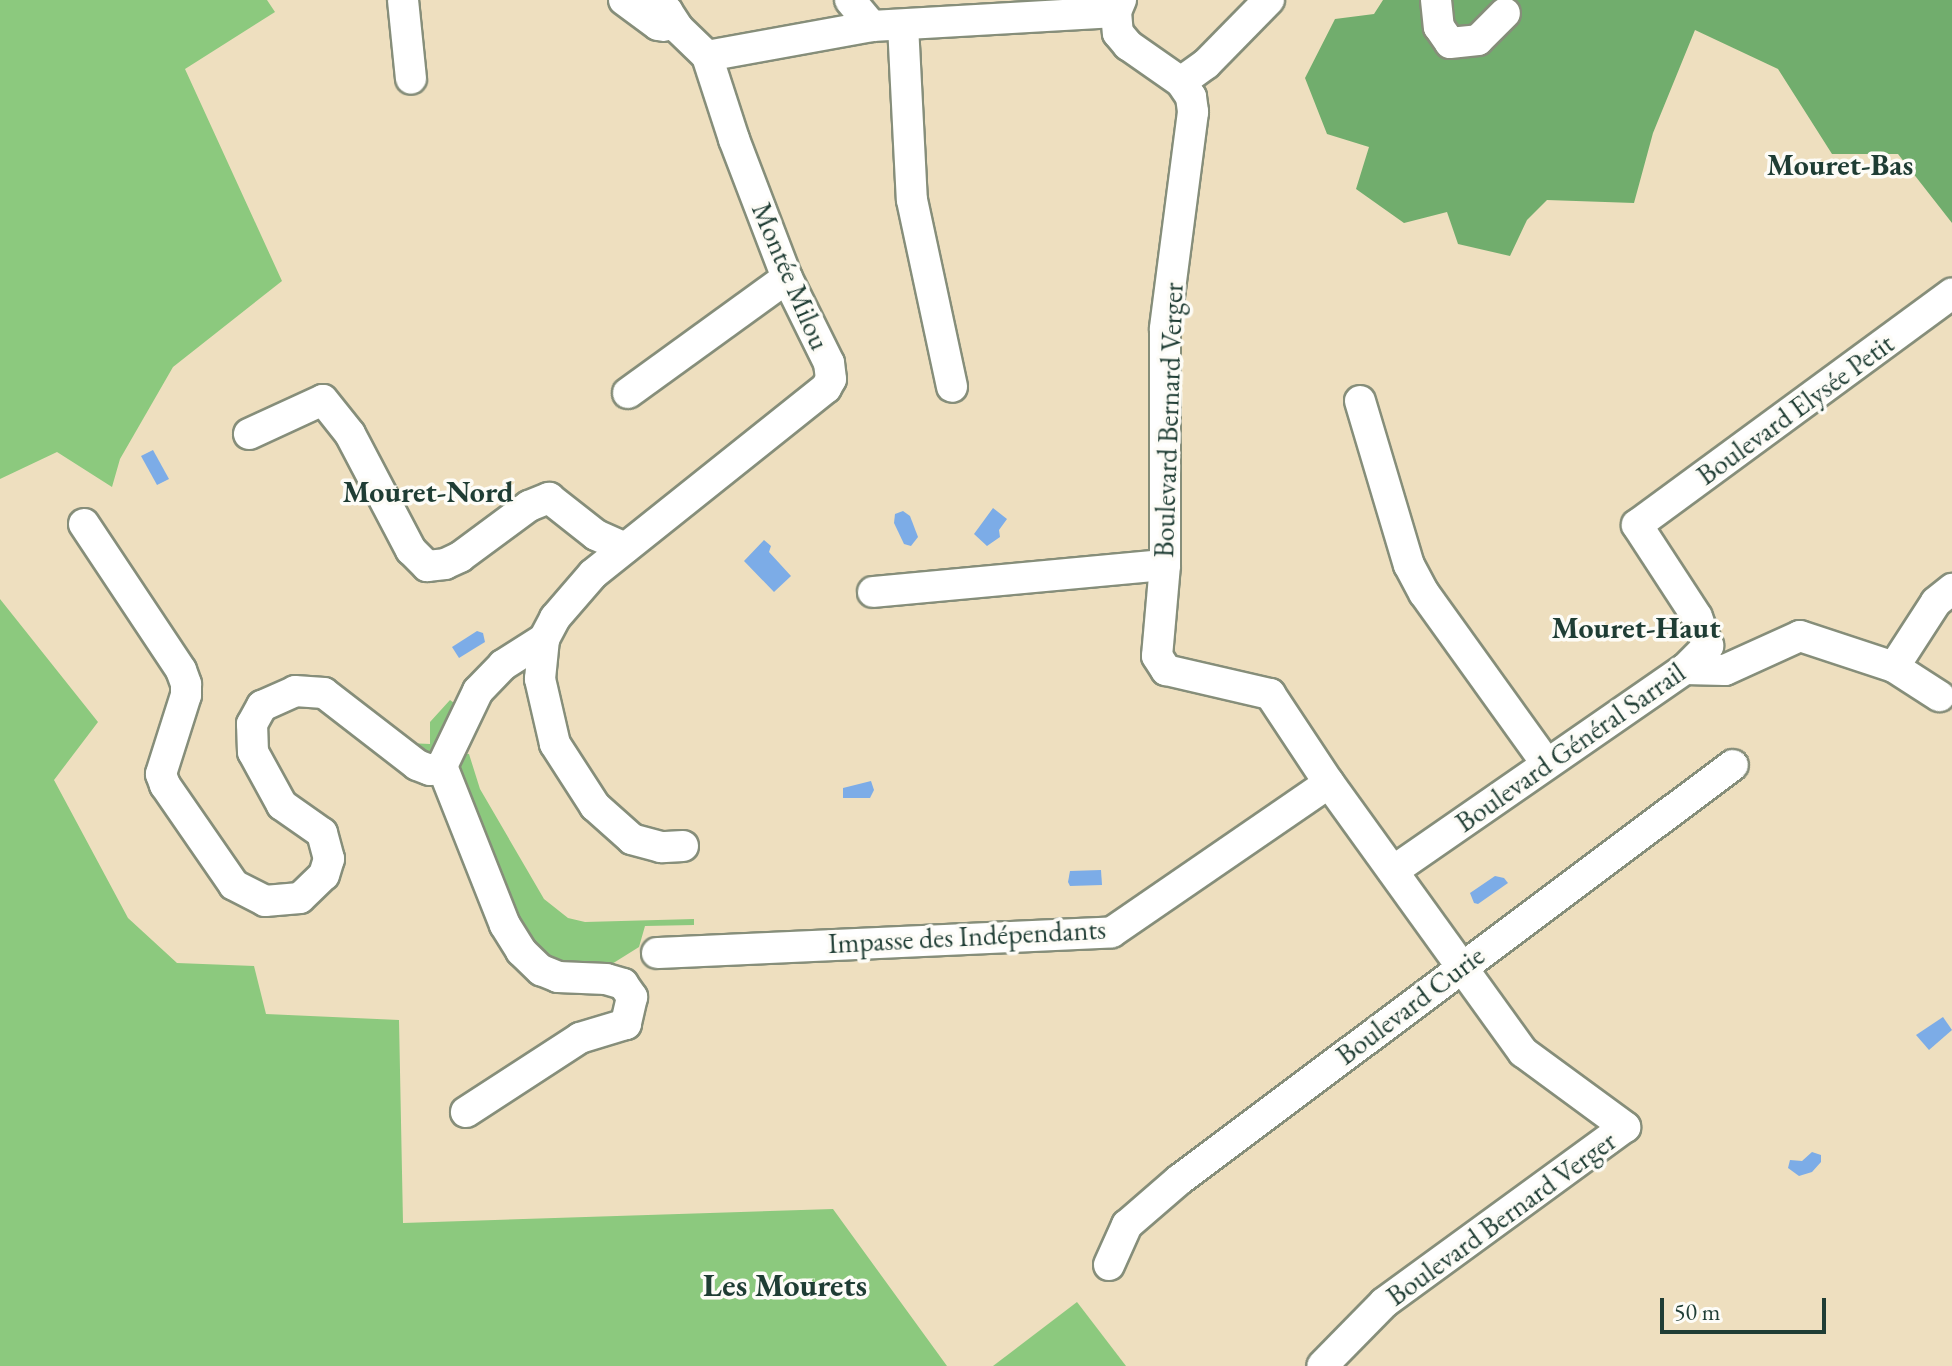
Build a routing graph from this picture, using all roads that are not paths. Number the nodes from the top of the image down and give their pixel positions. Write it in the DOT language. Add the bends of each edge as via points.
graph roads {
  1 [pos="403,0"];
  2 [pos="624,0"];
  3 [pos="652,0"];
  4 [pos="850,0"];
  5 [pos="1269,0"];
  6 [pos="1436,0"];
  7 [pos="1118,6"];
  8 [pos="1505,13"];
  9 [pos="903,25"];
  10 [pos="872,26"];
  11 [pos="678,28"];
  12 [pos="707,56"];
  13 [pos="411,79"];
  14 [pos="1181,82"];
  15 [pos="787,278"];
  16 [pos="1952,294"];
  17 [pos="952,387"];
  18 [pos="628,393"];
  19 [pos="1360,401"];
  20 [pos="249,434"];
  21 [pos="84,524"];
  22 [pos="1637,525"];
  23 [pos="625,548"];
  24 [pos="1165,565"];
  25 [pos="1952,589"];
  26 [pos="873,592"];
  27 [pos="544,639"];
  28 [pos="1894,667"];
  29 [pos="1685,669"];
  30 [pos="1939,696"];
  31 [pos="1546,763"];
  32 [pos="1733,765"];
  33 [pos="442,766"];
  34 [pos="1329,783"];
  35 [pos="683,846"];
  36 [pos="1393,871"];
  37 [pos="657,953"];
  38 [pos="1462,965"];
  39 [pos="466,1112"];
  40 [pos="1109,1265"];
  41 [pos="1322,1366"];
  1 -- 13 [label="street"];
  2 -- 11 [label="street" via="658,25"];
  3 -- 11 [label="street"];
  4 -- 10 [label="street"];
  5 -- 14 [label="street"];
  6 -- 8 [label="street" via="1439,27 1450,43 1478,40"];
  7 -- 9 [label="street"];
  7 -- 14 [label="street" via="1118,33"];
  9 -- 10 [label="street"];
  9 -- 17 [label="street" via="912,200"];
  10 -- 12 [label="street"];
  11 -- 12 [label="street"];
  12 -- 15 [label="street, Montée Milou"];
  14 -- 24 [label="street, Boulevard Bernard Verger" via="1193,112 1165,329"];
  15 -- 18 [label="street"];
  15 -- 23 [label="street, Montée Milou" via="829,363 826,388"];
  16 -- 22 [label="street, Boulevard Elysée Petit"];
  19 -- 31 [label="street" via="1409,565"];
  20 -- 23 [label="street" via="323,400 338,414 411,550 427,566 460,557 529,506 549,498 596,535"];
  21 -- 33 [label="street" via="181,670 186,695 161,774 243,893 265,901 300,898 324,875 329,859 322,833 282,805 253,752 252,724 271,700 295,691 324,693 417,765 430,770"];
  22 -- 29 [label="street, Boulevard Général Sarrail" via="1697,617 1708,646"];
  23 -- 27 [label="street, Montée Milou" via="593,574"];
  24 -- 26 [label="street"];
  24 -- 34 [label="street, Boulevard Bernard Verger" via="1157,656 1166,670 1270,694"];
  25 -- 28 [label="street" via="1936,602"];
  27 -- 33 [label="street" via="503,665 478,691"];
  27 -- 35 [label="street" via="540,679 555,744 595,806 632,839"];
  28 -- 29 [label="street" via="1800,636 1725,670"];
  28 -- 30 [label="street"];
  29 -- 31 [label="street, Boulevard Général Sarrail"];
  31 -- 36 [label="street, Boulevard Général Sarrail"];
  32 -- 38 [label="street, Boulevard Curie"];
  33 -- 39 [label="street" via="505,925 521,951 541,970 558,977 623,984 632,997 626,1024 580,1038"];
  34 -- 36 [label="street"];
  34 -- 37 [label="street, Impasse des Indépendants" via="1112,932"];
  36 -- 38 [label="street"];
  38 -- 40 [label="street, Boulevard Curie" via="1179,1180 1127,1225"];
  38 -- 41 [label="street, Boulevard Bernard Verger" via="1523,1052 1625,1127 1384,1303"];
}
